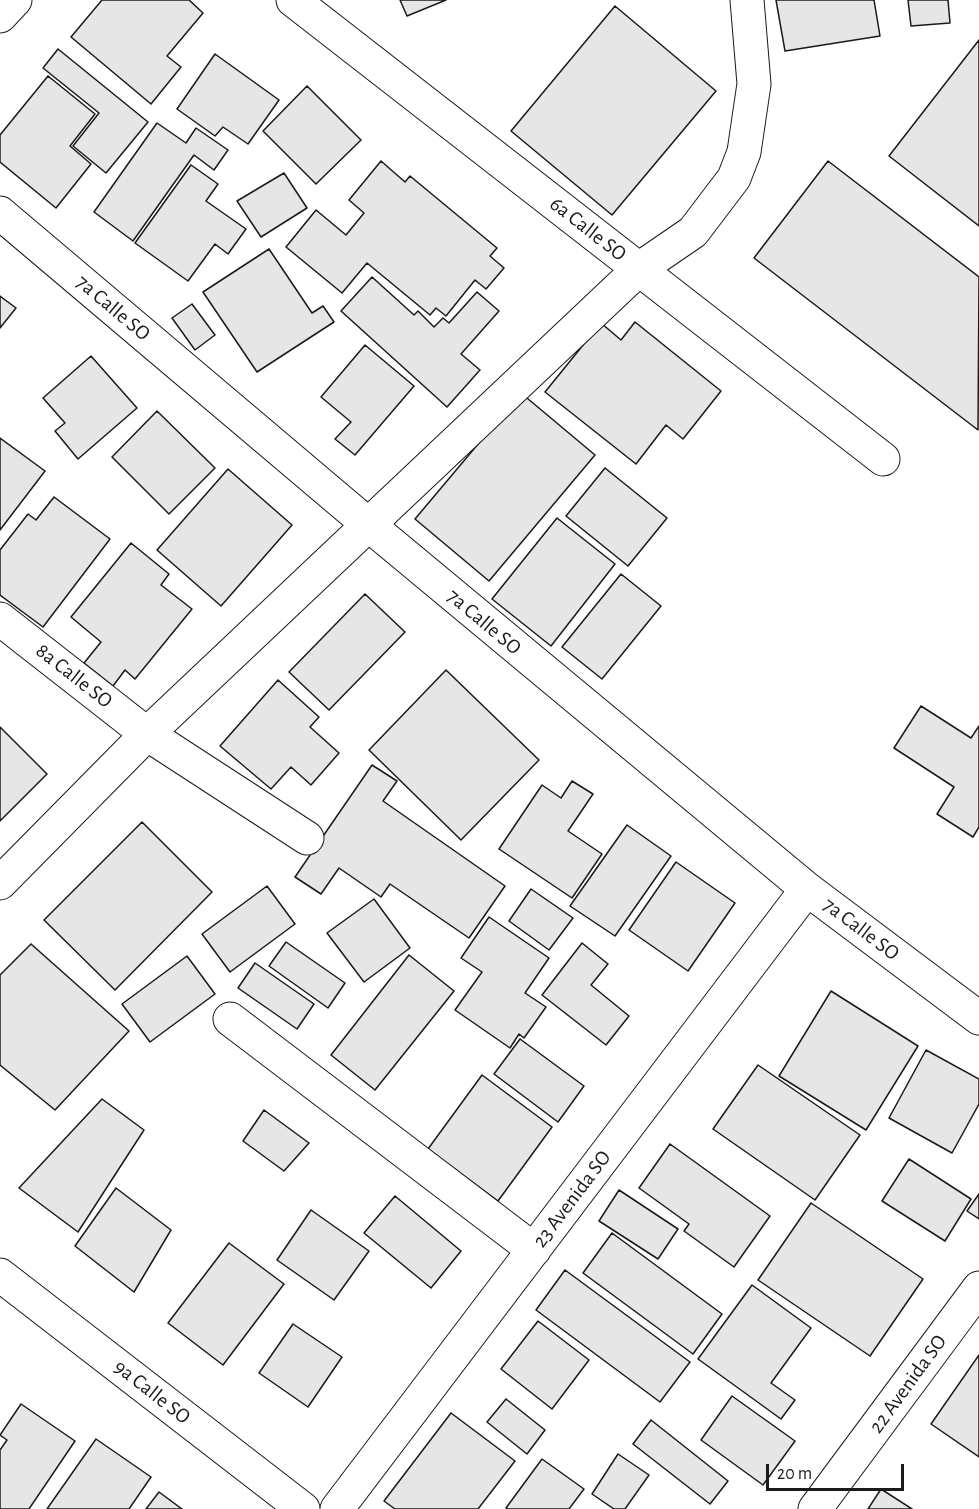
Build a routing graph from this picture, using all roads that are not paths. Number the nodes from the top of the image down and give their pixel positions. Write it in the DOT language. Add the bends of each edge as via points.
graph roads {
  1 [pos="15,0"];
  2 [pos="293,0"];
  3 [pos="747,0"];
  4 [pos="0,16"];
  5 [pos="0,213"];
  6 [pos="639,269"];
  7 [pos="883,459"];
  8 [pos="370,526"];
  9 [pos="0,619"];
  10 [pos="147,734"];
  11 [pos="307,838"];
  12 [pos="0,883"];
  13 [pos="807,889"];
  14 [pos="979,1018"];
  15 [pos="230,1020"];
  16 [pos="534,1250"];
  17 [pos="0,1275"];
  18 [pos="979,1288"];
  19 [pos="303,1509"];
  20 [pos="337,1509"];
  21 [pos="815,1509"];
  1 -- 4 [label="street"];
  2 -- 6 [label="street, 6a Calle SO"];
  3 -- 6 [label="street" via="754,84 744,152 734,178 693,232"];
  5 -- 8 [label="street, 7a Calle SO"];
  6 -- 7 [label="street, 6a Calle SO"];
  6 -- 8 [label="street"];
  8 -- 10 [label="street"];
  8 -- 13 [label="street, 7a Calle SO"];
  9 -- 10 [label="street, 8a Calle SO"];
  10 -- 11 [label="street, 8a Calle SO"];
  10 -- 12 [label="street"];
  13 -- 14 [label="street, 7a Calle SO"];
  13 -- 16 [label="street, 23 Avenida SO"];
  15 -- 16 [label="street"];
  16 -- 20 [label="street, 23 Avenida SO"];
  17 -- 19 [label="street, 9a Calle SO"];
  18 -- 21 [label="street, 22 Avenida SO"];
}
